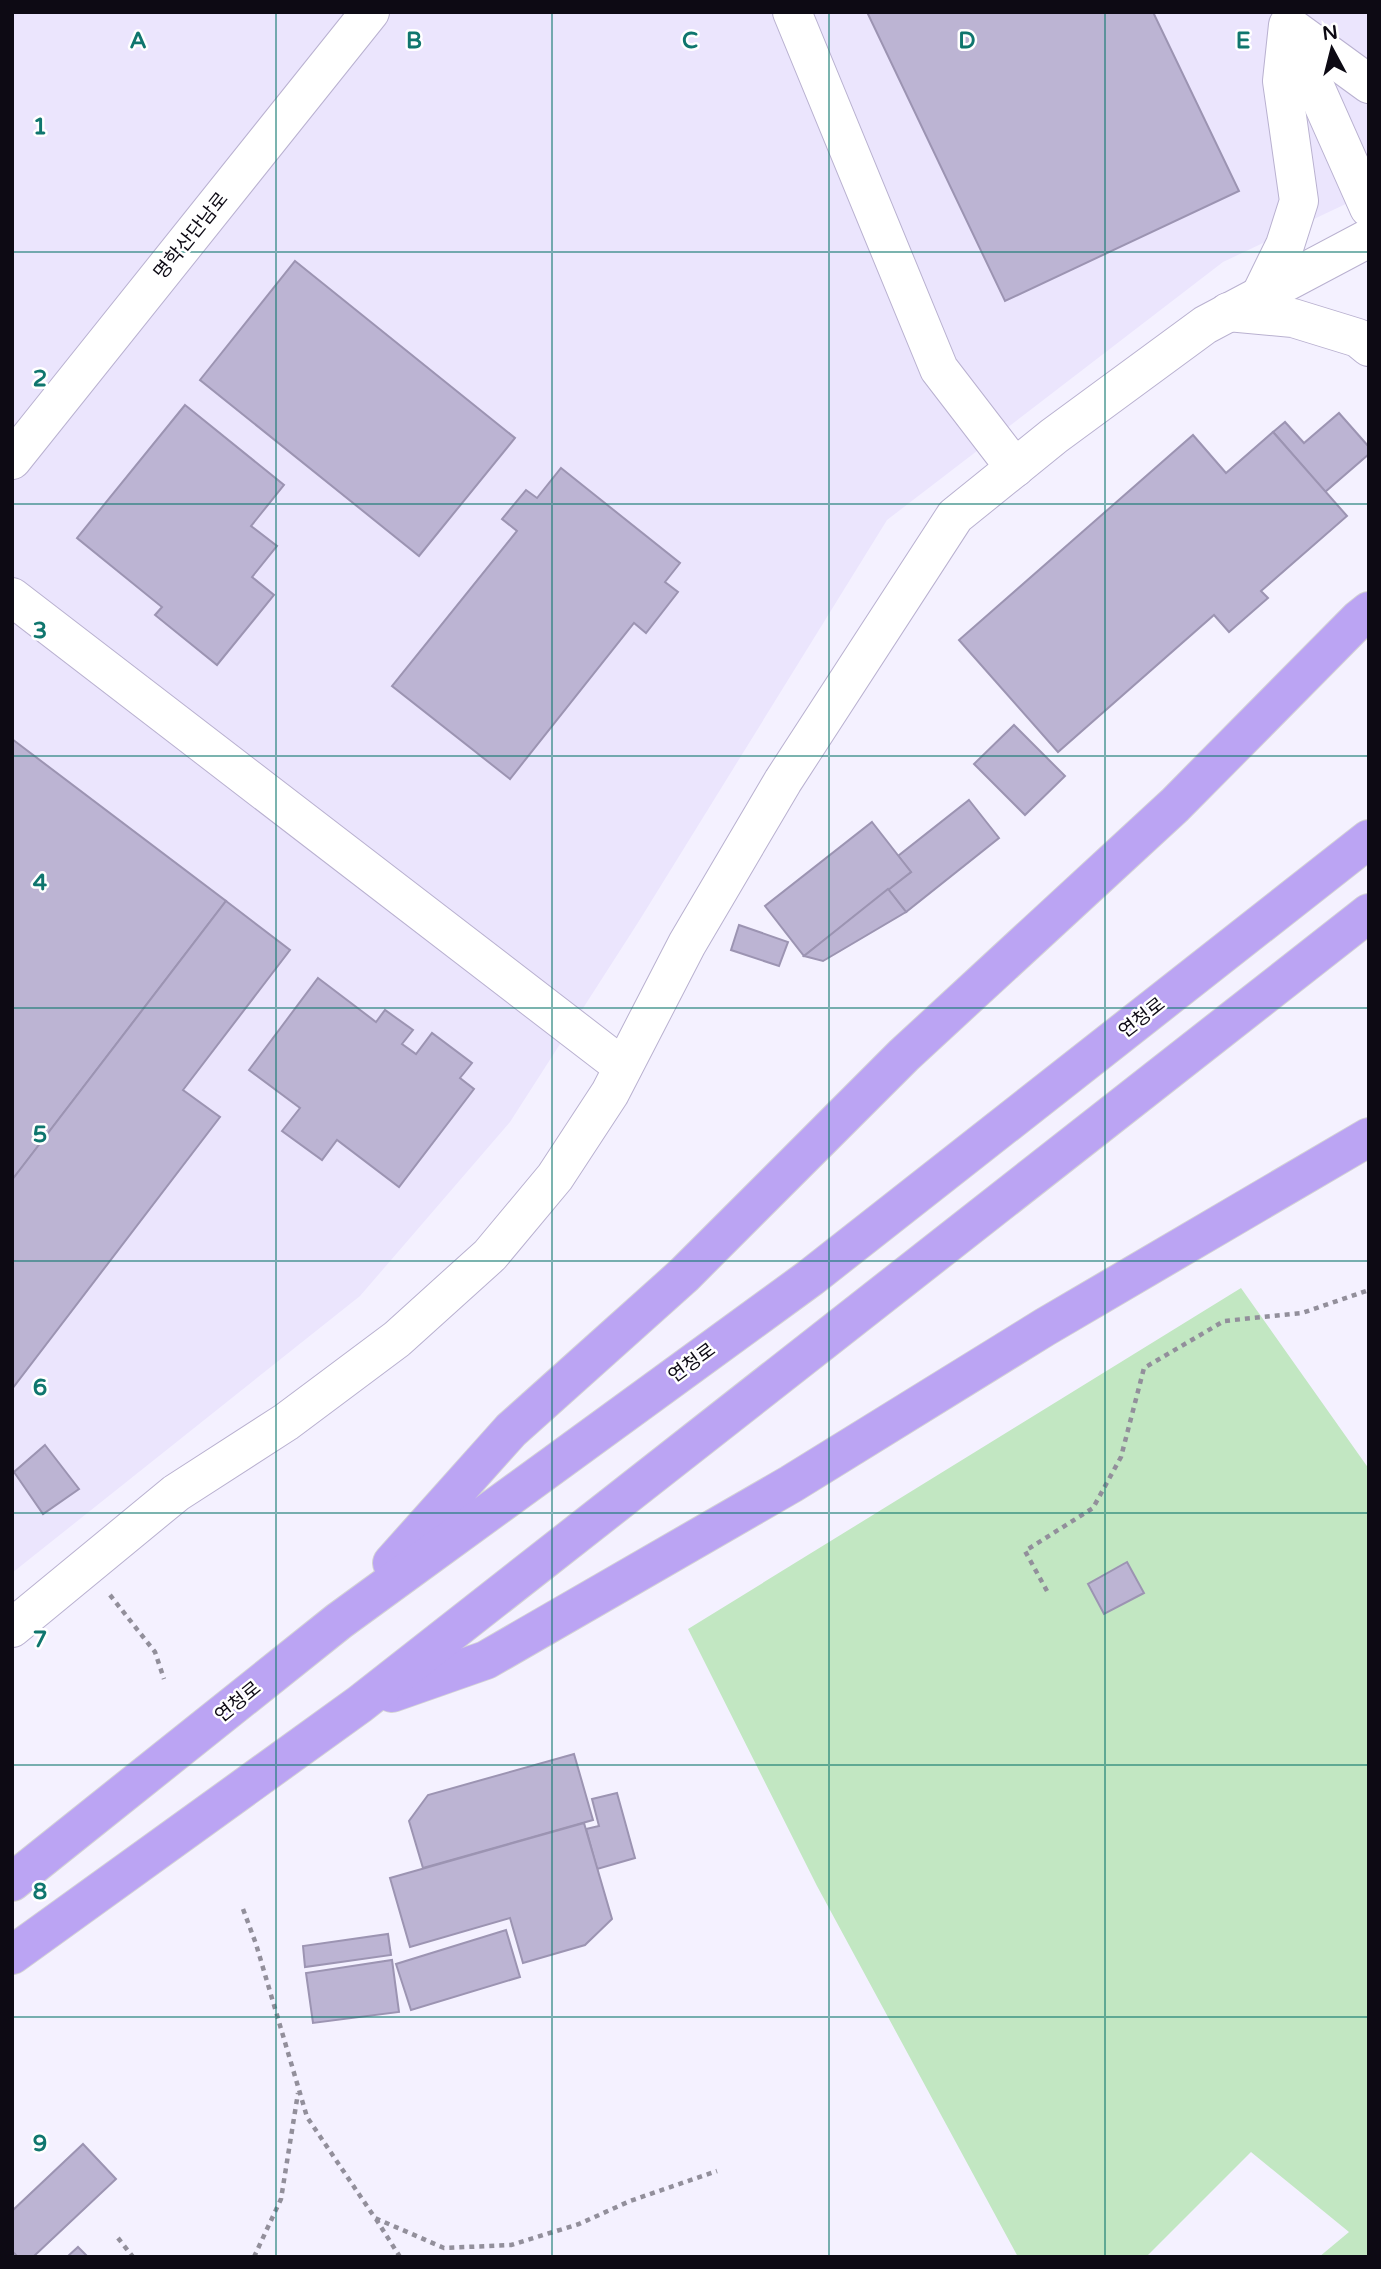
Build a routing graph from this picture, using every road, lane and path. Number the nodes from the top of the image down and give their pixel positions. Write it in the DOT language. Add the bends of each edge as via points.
graph roads {
  1 [pos="370,12"];
  2 [pos="792,12"];
  3 [pos="1285,19"];
  4 [pos="1369,84"];
  5 [pos="1369,208"];
  6 [pos="1369,237"];
  7 [pos="1244,304"];
  8 [pos="1369,347"];
  9 [pos="12,460"];
  10 [pos="1015,468"];
  11 [pos="12,597"];
  12 [pos="1369,611"];
  13 [pos="1369,839"];
  14 [pos="1369,913"];
  15 [pos="623,1067"];
  16 [pos="1369,1136"];
  17 [pos="1369,1290"];
  18 [pos="87,1567"];
  19 [pos="1047,1591"];
  20 [pos="339,1621"];
  21 [pos="12,1628"];
  22 [pos="164,1679"];
  23 [pos="360,1704"];
  24 [pos="12,1882"];
  25 [pos="243,1909"];
  26 [pos="12,1955"];
  27 [pos="299,2088"];
  28 [pos="718,2171"];
  29 [pos="375,2218"];
  30 [pos="118,2238"];
  31 [pos="133,2257"];
  32 [pos="254,2257"];
  33 [pos="400,2257"];
  1 -- 9 [label="street, 명학산단남로"];
  2 -- 10 [label="street" via="939,369"];
  3 -- 4 [label="street"];
  3 -- 5 [label="street"];
  3 -- 7 [label="street" via="1282,80 1299,201 1285,245"];
  6 -- 7 [label="street"];
  7 -- 8 [label="street" via="1358,338"];
  7 -- 10 [label="street" via="1205,325"];
  10 -- 15 [label="street" via="955,516 882,626 687,944"];
  11 -- 15 [label="street"];
  12 -- 20 [label="highway" via="1175,804 905,1055 684,1275 511,1430"];
  13 -- 20 [label="highway, 연청로" via="810,1278"];
  14 -- 23 [label="highway"];
  15 -- 18 [label="street" via="555,1177 490,1255 397,1339 286,1422 176,1493"];
  16 -- 23 [label="highway" via="791,1484 486,1660"];
  17 -- 19 [label="path" via="1302,1313 1224,1321 1144,1368 1121,1457 1093,1508 1025,1551"];
  18 -- 21 [label="street"];
  18 -- 22 [label="path" via="155,1652"];
  20 -- 24 [label="highway, 연청로"];
  23 -- 26 [label="highway"];
  25 -- 27 [label="path"];
  27 -- 29 [label="path" via="307,2117"];
  27 -- 32 [label="path" via="281,2199"];
  28 -- 29 [label="path" via="511,2245 444,2248"];
  29 -- 33 [label="path"];
  30 -- 31 [label="path"];
}
